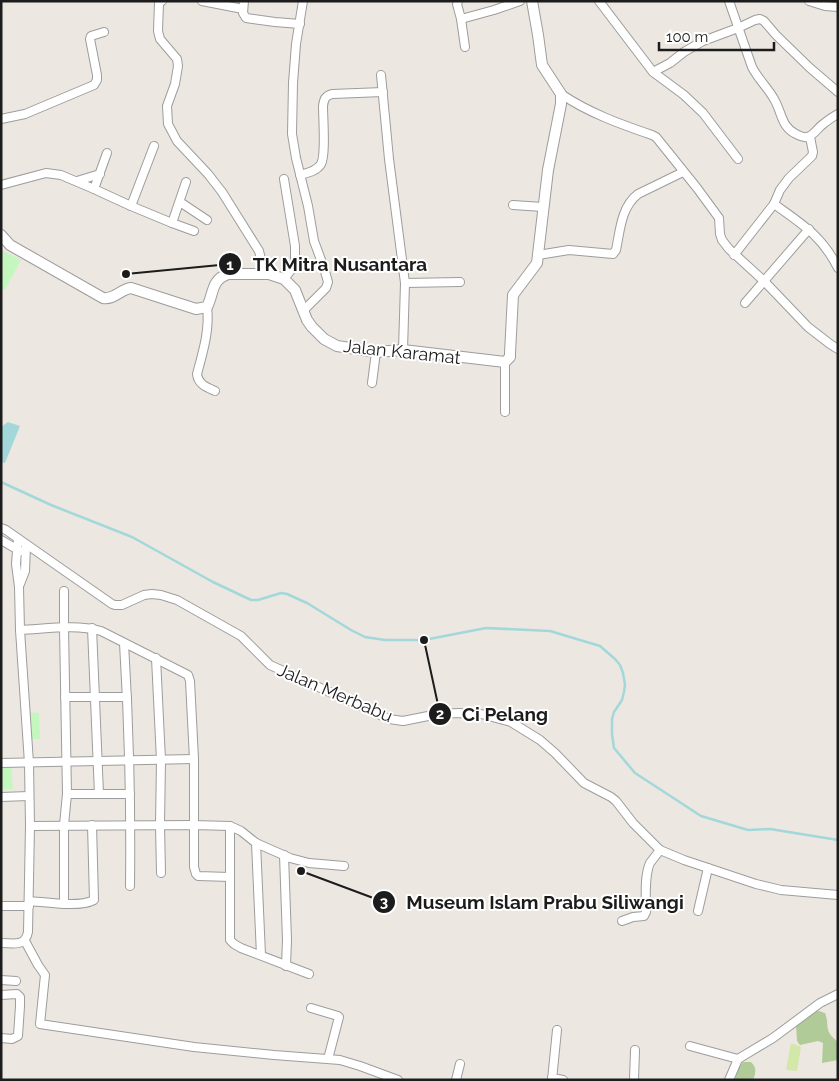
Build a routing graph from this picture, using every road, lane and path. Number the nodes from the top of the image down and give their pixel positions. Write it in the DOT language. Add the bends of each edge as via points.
graph roads {
  1 [pos="162,1"];
  2 [pos="202,1"];
  3 [pos="303,1"];
  4 [pos="458,1"];
  5 [pos="520,1"];
  6 [pos="532,1"];
  7 [pos="599,1"];
  8 [pos="728,1"];
  9 [pos="810,1"];
  10 [pos="243,5"];
  11 [pos="838,7"];
  12 [pos="461,19"];
  13 [pos="300,24"];
  14 [pos="738,28"];
  15 [pos="104,32"];
  16 [pos="465,47"];
  17 [pos="653,72"];
  18 [pos="381,75"];
  19 [pos="383,92"];
  20 [pos="838,92"];
  21 [pos="561,94"];
  22 [pos="838,114"];
  23 [pos="1,119"];
  24 [pos="810,137"];
  25 [pos="154,146"];
  26 [pos="107,153"];
  27 [pos="738,158"];
  28 [pos="683,172"];
  29 [pos="100,174"];
  30 [pos="300,175"];
  31 [pos="284,178"];
  32 [pos="77,181"];
  33 [pos="186,182"];
  34 [pos="1,185"];
  35 [pos="94,188"];
  36 [pos="180,202"];
  37 [pos="774,204"];
  38 [pos="512,205"];
  39 [pos="131,206"];
  40 [pos="543,207"];
  41 [pos="207,220"];
  42 [pos="172,223"];
  43 [pos="808,229"];
  44 [pos="194,231"];
  45 [pos="1,235"];
  46 [pos="538,255"];
  47 [pos="734,255"];
  48 [pos="838,268"];
  49 [pos="268,274"];
  50 [pos="284,279"];
  51 [pos="764,281"];
  52 [pos="460,282"];
  53 [pos="405,283"];
  54 [pos="745,303"];
  55 [pos="207,307"];
  56 [pos="304,310"];
  57 [pos="838,349"];
  58 [pos="403,350"];
  59 [pos="376,352"];
  60 [pos="505,362"];
  61 [pos="372,383"];
  62 [pos="215,391"];
  63 [pos="505,412"];
  64 [pos="1,528"];
  65 [pos="18,539"];
  66 [pos="1,540"];
  67 [pos="26,545"];
  68 [pos="17,549"];
  69 [pos="26,556"];
  70 [pos="19,587"];
  71 [pos="64,590"];
  72 [pos="64,628"];
  73 [pos="92,628"];
  74 [pos="20,630"];
  75 [pos="124,643"];
  76 [pos="156,658"];
  77 [pos="65,697"];
  78 [pos="95,697"];
  79 [pos="127,697"];
  80 [pos="161,760"];
  81 [pos="194,760"];
  82 [pos="128,761"];
  83 [pos="66,762"];
  84 [pos="98,762"];
  85 [pos="29,763"];
  86 [pos="1,764"];
  87 [pos="67,794"];
  88 [pos="99,794"];
  89 [pos="130,794"];
  90 [pos="29,796"];
  91 [pos="1,797"];
  92 [pos="64,825"];
  93 [pos="92,825"];
  94 [pos="131,825"];
  95 [pos="160,825"];
  96 [pos="194,825"];
  97 [pos="30,826"];
  98 [pos="230,826"];
  99 [pos="256,843"];
  100 [pos="660,850"];
  101 [pos="284,855"];
  102 [pos="344,866"];
  103 [pos="708,868"];
  104 [pos="161,874"];
  105 [pos="230,877"];
  106 [pos="130,886"];
  107 [pos="838,895"];
  108 [pos="29,904"];
  109 [pos="64,904"];
  110 [pos="1,906"];
  111 [pos="698,911"];
  112 [pos="622,921"];
  113 [pos="25,941"];
  114 [pos="1,943"];
  115 [pos="261,955"];
  116 [pos="286,966"];
  117 [pos="309,974"];
  118 [pos="1,980"];
  119 [pos="16,981"];
  120 [pos="838,994"];
  121 [pos="1,995"];
  122 [pos="311,1008"];
  123 [pos="557,1030"];
  124 [pos="1,1038"];
  125 [pos="690,1046"];
  126 [pos="635,1050"];
  127 [pos="328,1059"];
  128 [pos="738,1059"];
  129 [pos="460,1064"];
  130 [pos="552,1079"];
  131 [pos="398,1080"];
  132 [pos="456,1080"];
  133 [pos="563,1080"];
  134 [pos="634,1080"];
  135 [pos="728,1080"];
  1 -- 49 [label="street" via="159,3 158,31 160,39 177,59 178,66 167,106 168,124 177,142 222,192 259,251"];
  2 -- 10 [label="street"];
  3 -- 13 [label="street"];
  4 -- 12 [label="street"];
  5 -- 12 [label="street"];
  6 -- 21 [label="street" via="542,65"];
  7 -- 17 [label="street"];
  8 -- 14 [label="street"];
  9 -- 11 [label="street"];
  10 -- 13 [label="street" via="246,18"];
  12 -- 16 [label="street"];
  13 -- 30 [label="street" via="296,44 292,134"];
  14 -- 17 [label="street" via="703,41"];
  14 -- 20 [label="street" via="755,20 764,21"];
  14 -- 24 [label="street" via="752,67 775,100 784,123 791,132"];
  15 -- 23 [label="street" via="90,39 97,75 94,85 25,114"];
  17 -- 27 [label="street" via="703,113"];
  18 -- 19 [label="street"];
  19 -- 30 [label="street" via="327,95 323,106 324,154 321,164"];
  19 -- 53 [label="street"];
  21 -- 28 [label="street" via="608,120 656,137"];
  21 -- 40 [label="street"];
  22 -- 24 [label="street"];
  24 -- 37 [label="street" via="812,156 788,178"];
  25 -- 39 [label="street"];
  26 -- 29 [label="street"];
  28 -- 46 [label="street" via="632,198 613,254 569,250"];
  28 -- 47 [label="street" via="719,218 722,240"];
  29 -- 32 [label="street"];
  29 -- 35 [label="street"];
  30 -- 56 [label="street" via="314,241 328,282"];
  31 -- 50 [label="street" via="295,246 291,270"];
  32 -- 34 [label="street" via="46,173"];
  32 -- 35 [label="street"];
  33 -- 36 [label="street"];
  35 -- 39 [label="street"];
  36 -- 41 [label="street"];
  36 -- 42 [label="street"];
  37 -- 43 [label="street"];
  37 -- 47 [label="street"];
  38 -- 40 [label="street"];
  39 -- 42 [label="street"];
  40 -- 46 [label="street"];
  42 -- 44 [label="street"];
  43 -- 48 [label="street" via="826,246"];
  43 -- 51 [label="street"];
  45 -- 55 [label="street" via="24,253 104,298 131,288 196,309"];
  46 -- 60 [label="street" via="537,263 513,295 510,357"];
  47 -- 51 [label="street"];
  49 -- 50 [label="street"];
  49 -- 55 [label="street" via="222,276 215,283"];
  50 -- 56 [label="street, Jalan Karamat" via="296,290"];
  51 -- 54 [label="street"];
  51 -- 57 [label="street" via="808,327"];
  52 -- 53 [label="street"];
  53 -- 58 [label="street"];
  55 -- 62 [label="street" via="207,328 197,374 203,385"];
  56 -- 59 [label="street, Jalan Karamat" via="312,328 330,343"];
  58 -- 59 [label="street, Jalan Karamat"];
  58 -- 60 [label="street, Jalan Karamat"];
  59 -- 61 [label="street"];
  60 -- 63 [label="street"];
  64 -- 65 [label="street, Jalan Merbabu"];
  65 -- 67 [label="street, Jalan Merbabu"];
  65 -- 68 [label="street"];
  66 -- 68 [label="street"];
  67 -- 69 [label="street"];
  67 -- 100 [label="street, Jalan Merbabu" via="112,604 152,594 177,600 241,636 270,664 389,719 403,721 459,713 481,714 511,722 540,740 584,784 616,801"];
  68 -- 69 [label="street"];
  68 -- 70 [label="street"];
  69 -- 70 [label="street"];
  70 -- 74 [label="street"];
  71 -- 72 [label="street"];
  72 -- 73 [label="street"];
  72 -- 74 [label="street"];
  72 -- 77 [label="street"];
  73 -- 75 [label="street"];
  73 -- 78 [label="street"];
  74 -- 85 [label="street"];
  75 -- 76 [label="street"];
  75 -- 79 [label="street"];
  76 -- 80 [label="street"];
  76 -- 81 [label="street" via="188,675"];
  77 -- 78 [label="street"];
  77 -- 83 [label="street"];
  78 -- 79 [label="street"];
  78 -- 84 [label="street"];
  79 -- 82 [label="street"];
  80 -- 81 [label="street"];
  80 -- 82 [label="street"];
  80 -- 95 [label="street"];
  81 -- 96 [label="street"];
  82 -- 84 [label="street"];
  82 -- 89 [label="street"];
  83 -- 84 [label="street"];
  83 -- 85 [label="street"];
  83 -- 87 [label="street"];
  84 -- 88 [label="street"];
  85 -- 86 [label="street"];
  85 -- 90 [label="street"];
  87 -- 88 [label="street"];
  87 -- 92 [label="street"];
  88 -- 89 [label="street"];
  89 -- 94 [label="street"];
  90 -- 91 [label="street"];
  90 -- 97 [label="street"];
  92 -- 93 [label="street"];
  92 -- 97 [label="street"];
  92 -- 109 [label="street"];
  93 -- 94 [label="street"];
  93 -- 109 [label="street" via="94,899"];
  94 -- 95 [label="street"];
  94 -- 106 [label="street"];
  95 -- 96 [label="street"];
  95 -- 104 [label="street"];
  96 -- 98 [label="street"];
  96 -- 105 [label="street" via="196,874"];
  97 -- 108 [label="street"];
  98 -- 99 [label="street"];
  98 -- 105 [label="street"];
  99 -- 101 [label="street"];
  99 -- 115 [label="street"];
  100 -- 103 [label="street, Jalan Merbabu"];
  100 -- 112 [label="street" via="648,870 644,916"];
  101 -- 102 [label="street" via="309,863"];
  101 -- 116 [label="street"];
  103 -- 107 [label="street, Jalan Merbabu" via="781,890"];
  103 -- 111 [label="street"];
  105 -- 115 [label="street" via="230,940"];
  108 -- 109 [label="street"];
  108 -- 110 [label="street"];
  108 -- 113 [label="street"];
  113 -- 114 [label="street"];
  113 -- 127 [label="street" via="45,975 40,1024 194,1047"];
  115 -- 116 [label="street"];
  116 -- 117 [label="street"];
  118 -- 119 [label="street"];
  120 -- 128 [label="street"];
  121 -- 124 [label="street" via="17,994 20,997 18,1036"];
  122 -- 127 [label="street" via="339,1017"];
  123 -- 130 [label="street"];
  125 -- 128 [label="street"];
  126 -- 134 [label="street"];
  127 -- 131 [label="street" via="346,1061"];
  128 -- 135 [label="street"];
  129 -- 132 [label="street"];
  130 -- 133 [label="street"];
}
